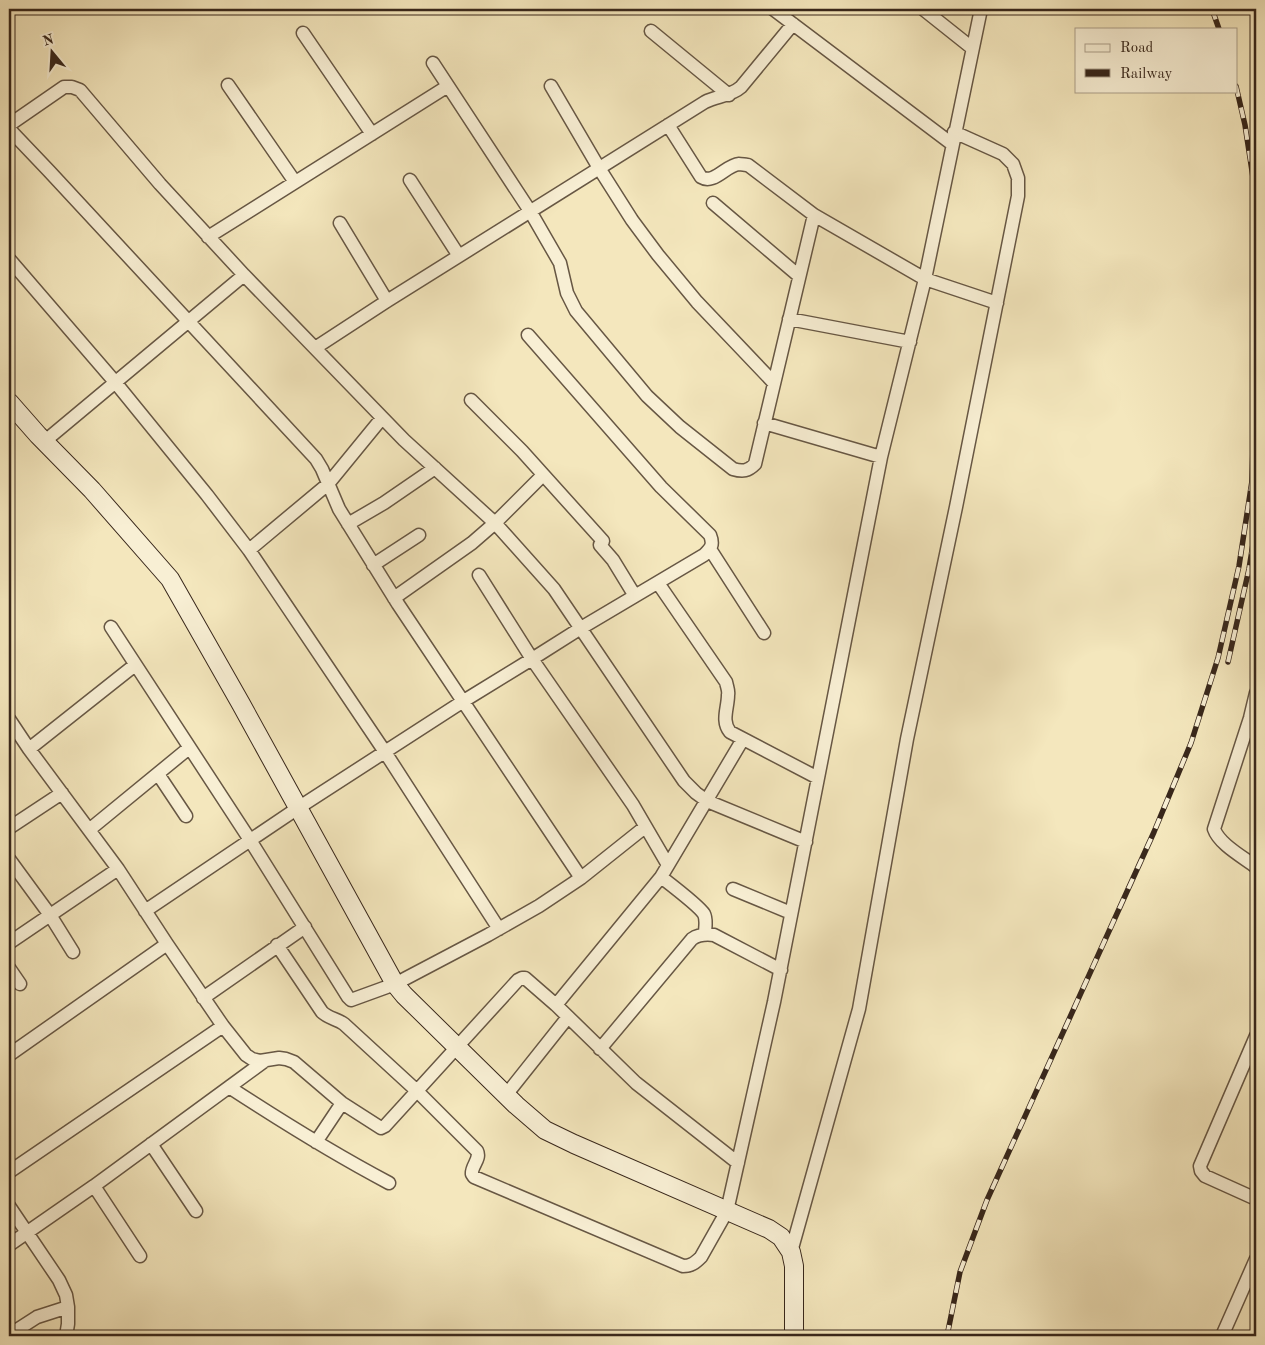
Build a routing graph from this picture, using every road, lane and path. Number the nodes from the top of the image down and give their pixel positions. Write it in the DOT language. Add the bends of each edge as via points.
graph roads {
  1 [pos="772,9"];
  2 [pos="923,9"];
  3 [pos="981,9"];
  4 [pos="793,24"];
  5 [pos="652,31"];
  6 [pos="303,32"];
  7 [pos="972,48"];
  8 [pos="433,63"];
  9 [pos="228,85"];
  10 [pos="448,86"];
  11 [pos="551,86"];
  12 [pos="729,95"];
  13 [pos="9,125"];
  14 [pos="668,125"];
  15 [pos="9,129"];
  16 [pos="372,134"];
  17 [pos="953,138"];
  18 [pos="599,168"];
  19 [pos="410,180"];
  20 [pos="295,182"];
  21 [pos="713,203"];
  22 [pos="530,211"];
  23 [pos="814,215"];
  24 [pos="340,223"];
  25 [pos="208,237"];
  26 [pos="459,256"];
  27 [pos="9,259"];
  28 [pos="244,275"];
  29 [pos="799,276"];
  30 [pos="925,279"];
  31 [pos="387,301"];
  32 [pos="997,302"];
  33 [pos="789,319"];
  34 [pos="189,321"];
  35 [pos="528,335"];
  36 [pos="910,342"];
  37 [pos="315,348"];
  38 [pos="115,382"];
  39 [pos="774,383"];
  40 [pos="471,400"];
  41 [pos="9,402"];
  42 [pos="382,418"];
  43 [pos="764,423"];
  44 [pos="45,441"];
  45 [pos="882,457"];
  46 [pos="435,468"];
  47 [pos="543,475"];
  48 [pos="328,484"];
  49 [pos="496,523"];
  50 [pos="348,524"];
  51 [pos="419,535"];
  52 [pos="710,549"];
  53 [pos="249,550"];
  54 [pos="373,565"];
  55 [pos="478,575"];
  56 [pos="658,583"];
  57 [pos="635,596"];
  58 [pos="394,598"];
  59 [pos="111,626"];
  60 [pos="580,628"];
  61 [pos="764,633"];
  62 [pos="532,659"];
  63 [pos="135,665"];
  64 [pos="1256,693"];
  65 [pos="462,702"];
  66 [pos="9,719"];
  67 [pos="743,739"];
  68 [pos="189,748"];
  69 [pos="29,749"];
  70 [pos="385,752"];
  71 [pos="158,774"];
  72 [pos="818,778"];
  73 [pos="62,793"];
  74 [pos="707,801"];
  75 [pos="298,808"];
  76 [pos="186,816"];
  77 [pos="646,827"];
  78 [pos="9,828"];
  79 [pos="89,830"];
  80 [pos="250,840"];
  81 [pos="806,842"];
  82 [pos="9,859"];
  83 [pos="668,865"];
  84 [pos="1256,867"];
  85 [pos="118,869"];
  86 [pos="661,877"];
  87 [pos="581,878"];
  88 [pos="732,890"];
  89 [pos="145,911"];
  90 [pos="792,913"];
  91 [pos="50,915"];
  92 [pos="304,926"];
  93 [pos="498,929"];
  94 [pos="705,934"];
  95 [pos="9,943"];
  96 [pos="167,944"];
  97 [pos="277,945"];
  98 [pos="73,952"];
  99 [pos="9,968"];
  100 [pos="780,970"];
  101 [pos="20,984"];
  102 [pos="395,984"];
  103 [pos="203,998"];
  104 [pos="556,1005"];
  105 [pos="568,1017"];
  106 [pos="223,1026"];
  107 [pos="1256,1036"];
  108 [pos="456,1047"];
  109 [pos="600,1049"];
  110 [pos="9,1055"];
  111 [pos="266,1060"];
  112 [pos="228,1087"];
  113 [pos="417,1091"];
  114 [pos="506,1095"];
  115 [pos="342,1103"];
  116 [pos="316,1142"];
  117 [pos="152,1144"];
  118 [pos="738,1163"];
  119 [pos="9,1172"];
  120 [pos="389,1183"];
  121 [pos="94,1186"];
  122 [pos="1256,1199"];
  123 [pos="9,1206"];
  124 [pos="196,1211"];
  125 [pos="727,1211"];
  126 [pos="26,1232"];
  127 [pos="9,1245"];
  128 [pos="791,1252"];
  129 [pos="140,1256"];
  130 [pos="1256,1259"];
  131 [pos="68,1307"];
  132 [pos="12,1329"];
  133 [pos="66,1336"];
  134 [pos="794,1336"];
  135 [pos="1222,1336"];
  1 -- 4 [label="street"];
  2 -- 7 [label="street"];
  3 -- 7 [label="street"];
  4 -- 12 [label="street" via="742,87"];
  4 -- 17 [label="street"];
  5 -- 12 [label="street"];
  6 -- 16 [label="street"];
  7 -- 17 [label="street"];
  8 -- 10 [label="street"];
  9 -- 20 [label="street"];
  10 -- 16 [label="street"];
  10 -- 22 [label="street"];
  11 -- 18 [label="street"];
  12 -- 14 [label="street" via="705,102"];
  13 -- 25 [label="street" via="64,87 80,90"];
  14 -- 18 [label="street"];
  14 -- 23 [label="street" via="705,180 733,166 748,165"];
  15 -- 34 [label="street"];
  16 -- 20 [label="street"];
  17 -- 30 [label="street"];
  17 -- 32 [label="street" via="1003,154 1013,164 1018,178 1018,196"];
  18 -- 22 [label="street"];
  18 -- 39 [label="street" via="658,255 697,302"];
  19 -- 26 [label="street"];
  20 -- 25 [label="street"];
  21 -- 29 [label="street"];
  22 -- 26 [label="street"];
  22 -- 43 [label="street" via="560,263 567,293 576,311 647,396 680,427 741,472 750,470 755,464"];
  23 -- 29 [label="street"];
  23 -- 30 [label="street"];
  24 -- 31 [label="street"];
  25 -- 28 [label="street"];
  26 -- 31 [label="street"];
  27 -- 38 [label="street"];
  28 -- 34 [label="street"];
  28 -- 37 [label="street"];
  29 -- 33 [label="street"];
  30 -- 32 [label="street"];
  30 -- 36 [label="street"];
  31 -- 37 [label="street"];
  32 -- 128 [label="street" via="907,739 859,1009"];
  33 -- 36 [label="street"];
  33 -- 39 [label="street"];
  34 -- 38 [label="street"];
  34 -- 48 [label="street" via="316,459"];
  35 -- 52 [label="street" via="661,487 710,535"];
  36 -- 45 [label="street"];
  37 -- 42 [label="street"];
  38 -- 44 [label="street"];
  38 -- 53 [label="street"];
  39 -- 43 [label="street"];
  40 -- 47 [label="street"];
  41 -- 44 [label="street"];
  42 -- 46 [label="street"];
  42 -- 48 [label="street"];
  43 -- 45 [label="street"];
  44 -- 75 [label="street" via="170,579"];
  45 -- 72 [label="street"];
  46 -- 49 [label="street"];
  46 -- 50 [label="street"];
  47 -- 49 [label="street"];
  47 -- 57 [label="street" via="602,543"];
  48 -- 50 [label="street"];
  48 -- 53 [label="street"];
  49 -- 58 [label="street"];
  49 -- 60 [label="street" via="554,589"];
  50 -- 54 [label="street"];
  51 -- 54 [label="street"];
  52 -- 56 [label="street"];
  52 -- 61 [label="street"];
  53 -- 70 [label="street"];
  54 -- 58 [label="street"];
  55 -- 62 [label="street"];
  56 -- 57 [label="street"];
  56 -- 67 [label="street" via="726,682 729,693 726,727"];
  57 -- 60 [label="street"];
  58 -- 65 [label="street"];
  59 -- 63 [label="street"];
  60 -- 62 [label="street"];
  60 -- 74 [label="street" via="684,781"];
  62 -- 65 [label="street"];
  62 -- 77 [label="street"];
  63 -- 68 [label="street"];
  63 -- 69 [label="street"];
  64 -- 84 [label="street" via="1214,829 1222,842"];
  65 -- 70 [label="street"];
  65 -- 87 [label="street"];
  66 -- 69 [label="street"];
  67 -- 72 [label="street"];
  67 -- 74 [label="street"];
  68 -- 71 [label="street"];
  68 -- 80 [label="street"];
  69 -- 73 [label="street"];
  70 -- 75 [label="street"];
  70 -- 93 [label="street"];
  71 -- 76 [label="street"];
  71 -- 79 [label="street"];
  72 -- 81 [label="street"];
  73 -- 78 [label="street"];
  73 -- 79 [label="street"];
  74 -- 81 [label="street"];
  74 -- 83 [label="street"];
  75 -- 80 [label="street"];
  75 -- 102 [label="street"];
  77 -- 83 [label="street"];
  77 -- 87 [label="street"];
  79 -- 85 [label="street"];
  80 -- 89 [label="street"];
  80 -- 92 [label="street"];
  81 -- 90 [label="street"];
  82 -- 91 [label="street"];
  83 -- 86 [label="street"];
  85 -- 89 [label="street"];
  85 -- 91 [label="street"];
  86 -- 94 [label="street" via="704,914"];
  86 -- 104 [label="street"];
  87 -- 93 [label="street"];
  88 -- 90 [label="street"];
  89 -- 96 [label="street"];
  90 -- 100 [label="street"];
  91 -- 95 [label="street"];
  91 -- 98 [label="street"];
  92 -- 97 [label="street"];
  92 -- 102 [label="street" via="351,1000"];
  93 -- 102 [label="street"];
  94 -- 100 [label="street" via="714,934"];
  94 -- 109 [label="street" via="692,939"];
  96 -- 103 [label="street"];
  96 -- 110 [label="street"];
  97 -- 103 [label="street"];
  97 -- 113 [label="street" via="322,1012 344,1024"];
  99 -- 101 [label="street"];
  100 -- 118 [label="street"];
  102 -- 108 [label="street"];
  103 -- 106 [label="street"];
  104 -- 105 [label="street"];
  104 -- 108 [label="street" via="525,978 520,978"];
  105 -- 109 [label="street"];
  105 -- 114 [label="street"];
  106 -- 111 [label="street" via="246,1055"];
  106 -- 119 [label="street"];
  107 -- 122 [label="street" via="1200,1166 1205,1176"];
  108 -- 113 [label="street"];
  108 -- 114 [label="street"];
  109 -- 118 [label="street" via="636,1083"];
  111 -- 112 [label="street"];
  111 -- 115 [label="street" via="280,1058 294,1062"];
  112 -- 116 [label="street"];
  112 -- 117 [label="street"];
  113 -- 115 [label="street" via="381,1128"];
  113 -- 125 [label="street" via="477,1151 479,1154 472,1170 474,1176 683,1266 690,1266 701,1257"];
  114 -- 125 [label="street" via="545,1130"];
  115 -- 116 [label="street"];
  116 -- 120 [label="street"];
  117 -- 121 [label="street"];
  117 -- 124 [label="street"];
  118 -- 125 [label="street"];
  121 -- 126 [label="street"];
  121 -- 129 [label="street"];
  123 -- 126 [label="street"];
  125 -- 128 [label="street" via="769,1229 781,1237"];
  126 -- 127 [label="street"];
  126 -- 131 [label="street" via="59,1280"];
  128 -- 134 [label="street"];
  130 -- 135 [label="street"];
  131 -- 132 [label="street"];
  131 -- 133 [label="street"];
}
